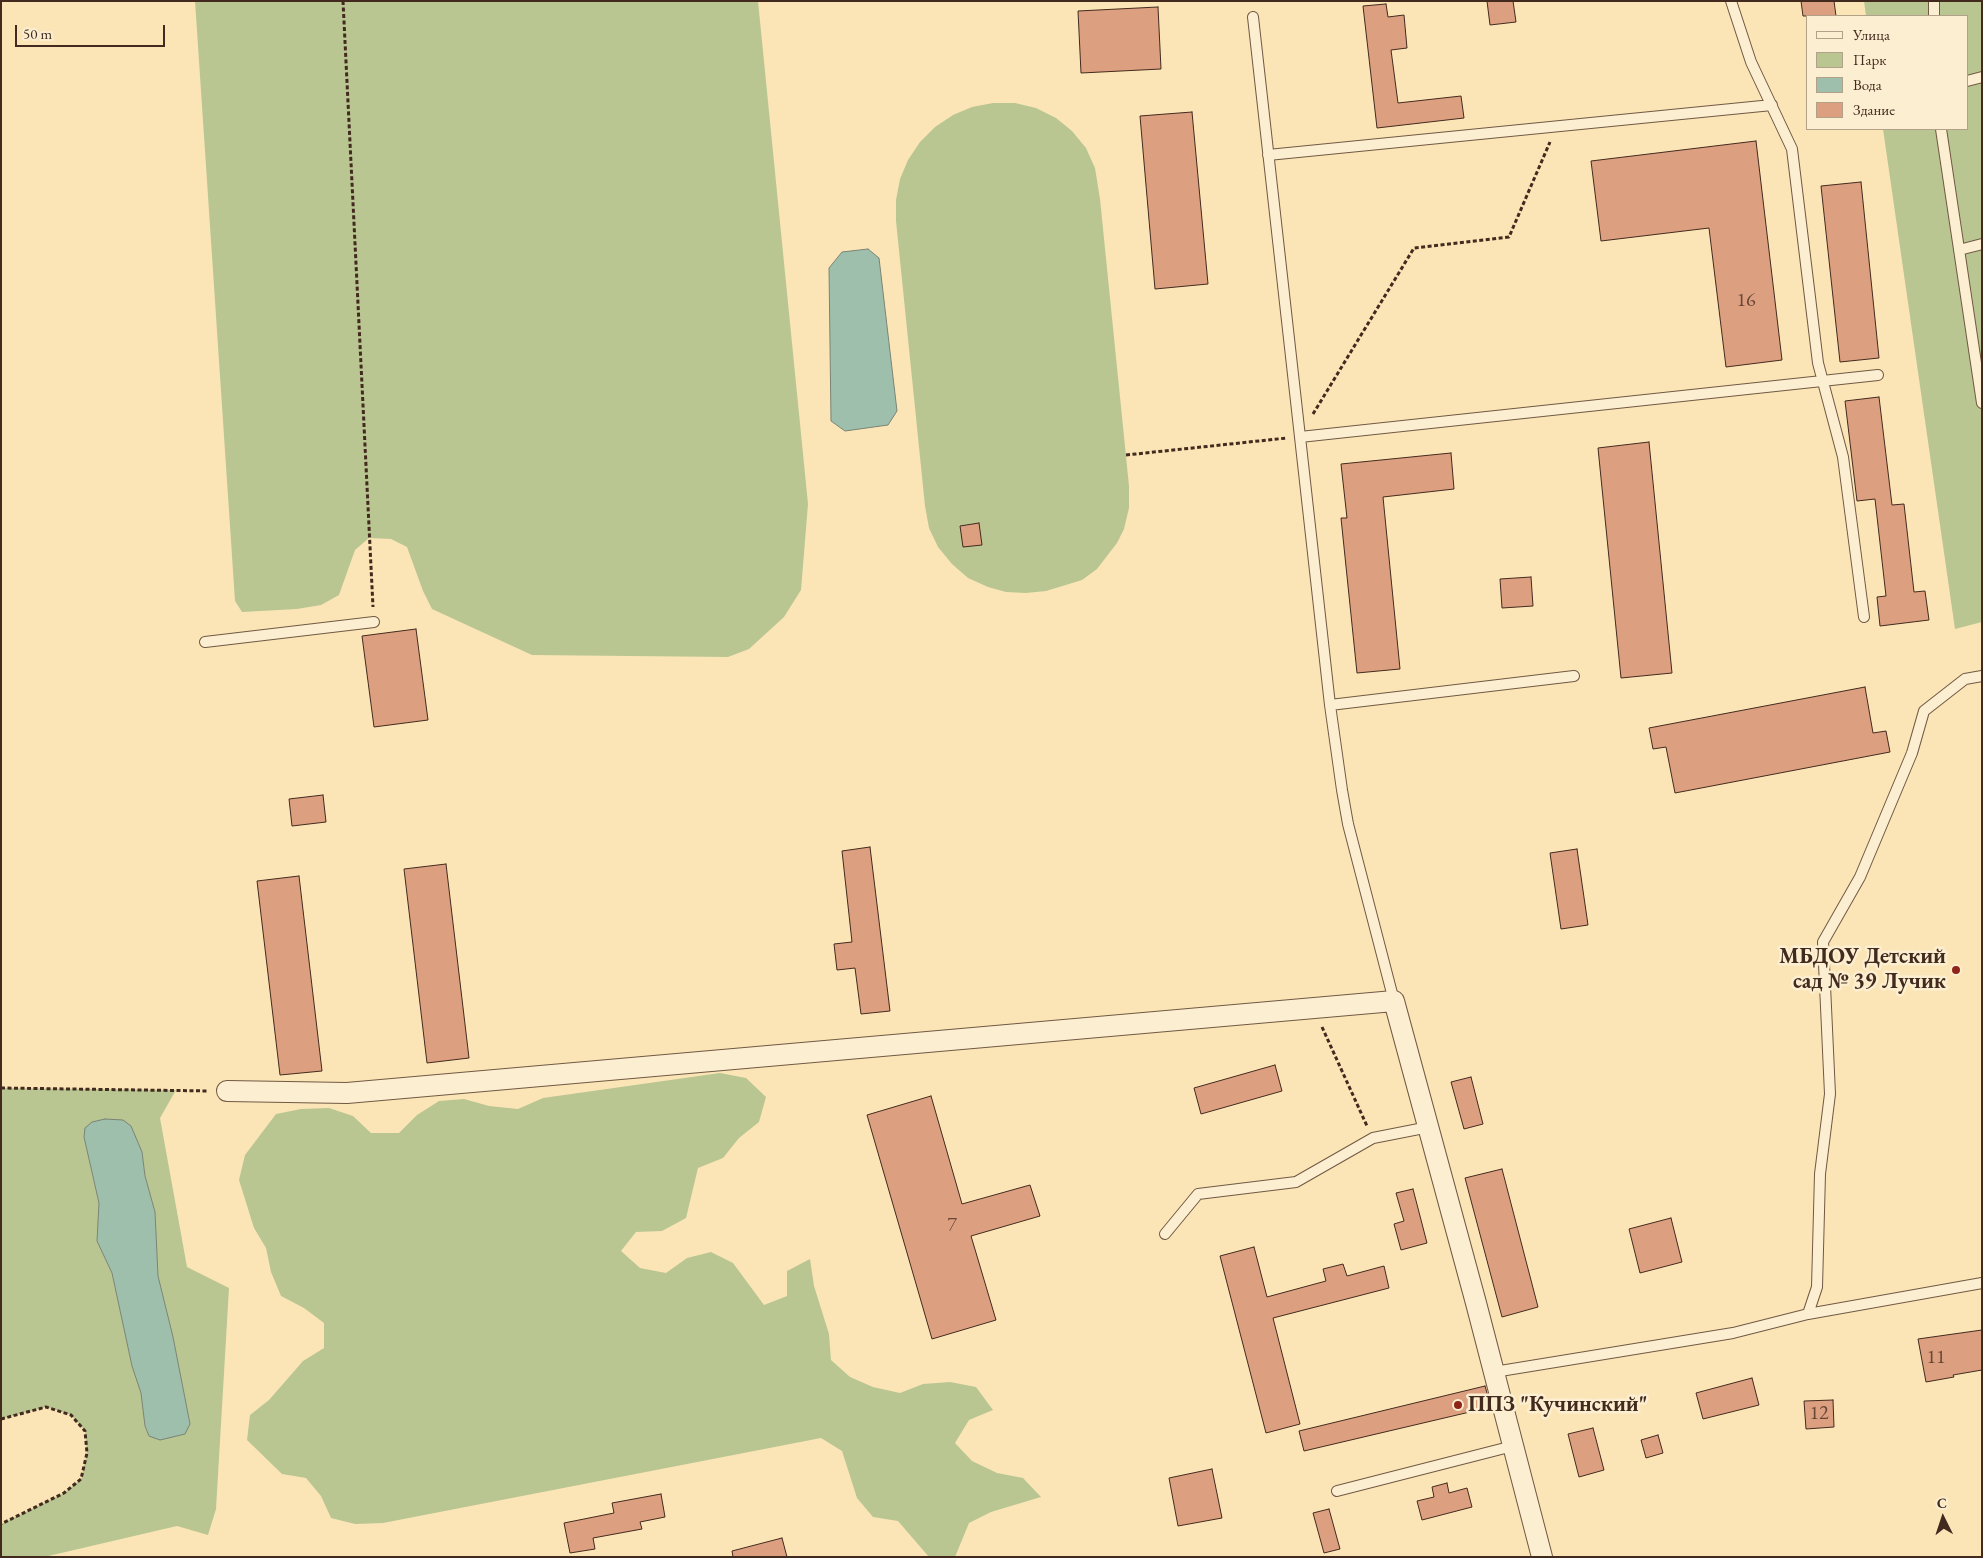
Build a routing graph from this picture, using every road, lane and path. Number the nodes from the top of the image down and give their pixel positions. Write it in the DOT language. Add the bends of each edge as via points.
graph roads {
  1 [pos="343,1"];
  2 [pos="1731,1"];
  3 [pos="1934,1"];
  4 [pos="1934,15"];
  5 [pos="1253,16"];
  6 [pos="1982,77"];
  7 [pos="1968,81"];
  8 [pos="1772,105"];
  9 [pos="1558,126"];
  10 [pos="1941,130"];
  11 [pos="1268,154"];
  12 [pos="1982,244"];
  13 [pos="1959,250"];
  14 [pos="1878,375"];
  15 [pos="1823,381"];
  16 [pos="1982,403"];
  17 [pos="1300,437"];
  18 [pos="1126,455"];
  19 [pos="1864,617"];
  20 [pos="374,622"];
  21 [pos="205,642"];
  22 [pos="1574,676"];
  23 [pos="1982,676"];
  24 [pos="1330,705"];
  25 [pos="1394,1001"];
  26 [pos="1313,1008"];
  27 [pos="1,1088"];
  28 [pos="227,1091"];
  29 [pos="1429,1128"];
  30 [pos="1373,1138"];
  31 [pos="1165,1234"];
  32 [pos="1982,1283"];
  33 [pos="1808,1314"];
  34 [pos="1494,1372"];
  35 [pos="1,1418"];
  36 [pos="1513,1446"];
  37 [pos="1337,1492"];
  38 [pos="1,1524"];
  39 [pos="1542,1557"];
  1 -- 20 [label="path"];
  2 -- 8 [label="lane" via="1751,62"];
  3 -- 4 [label="lane"];
  5 -- 11 [label="lane"];
  6 -- 7 [label="lane"];
  8 -- 9 [label="lane"];
  8 -- 15 [label="lane" via="1792,149 1818,363"];
  9 -- 11 [label="lane"];
  9 -- 17 [label="path" via="1509,238 1414,248"];
  10 -- 13 [label="lane"];
  11 -- 17 [label="lane"];
  12 -- 13 [label="lane"];
  13 -- 16 [label="lane"];
  14 -- 15 [label="lane"];
  15 -- 17 [label="lane"];
  15 -- 19 [label="lane" via="1843,457"];
  17 -- 18 [label="path"];
  17 -- 24 [label="lane"];
  20 -- 21 [label="lane"];
  22 -- 24 [label="lane"];
  23 -- 33 [label="lane" via="1965,679 1924,712 1912,753 1860,878 1823,942 1830,1094 1820,1174 1817,1287"];
  24 -- 25 [label="lane" via="1348,824"];
  25 -- 26 [label="street"];
  25 -- 29 [label="street"];
  26 -- 28 [label="street" via="347,1093"];
  26 -- 30 [label="path"];
  27 -- 28 [label="path"];
  29 -- 30 [label="lane"];
  29 -- 34 [label="street"];
  30 -- 31 [label="lane" via="1296,1182 1198,1194"];
  32 -- 33 [label="lane"];
  33 -- 34 [label="lane" via="1733,1333"];
  34 -- 36 [label="street"];
  35 -- 38 [label="path" via="46,1407 71,1414 85,1431 87,1453 82,1479 64,1493"];
  36 -- 37 [label="lane"];
  36 -- 39 [label="street"];
}
